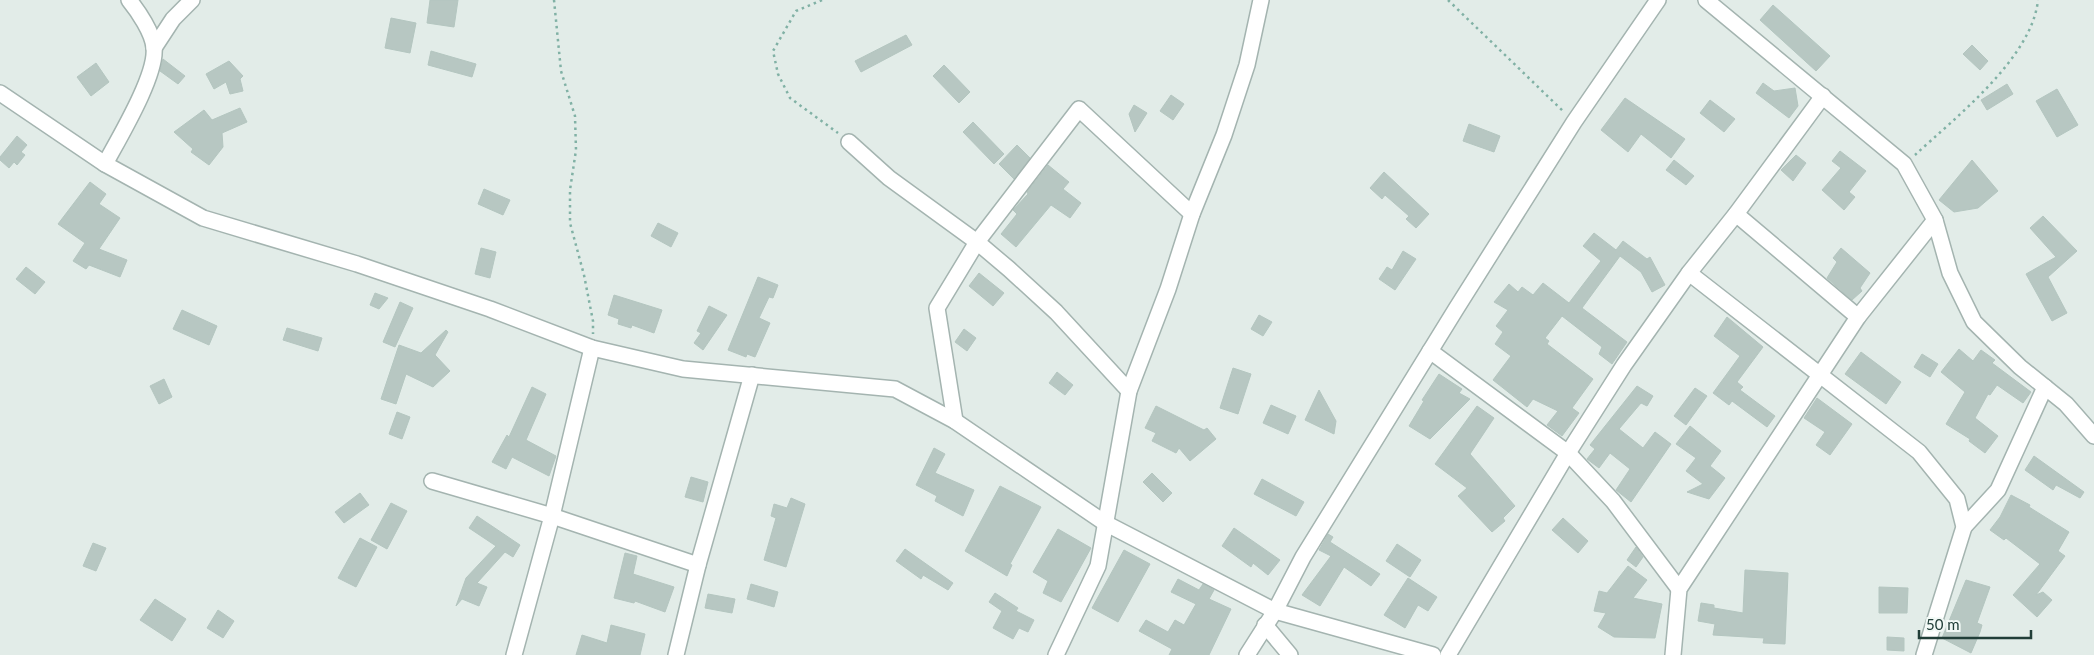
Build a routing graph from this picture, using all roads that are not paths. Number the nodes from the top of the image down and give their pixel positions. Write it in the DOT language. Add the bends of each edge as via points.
graph roads {
  1 [pos="129,0"];
  2 [pos="192,0"];
  3 [pos="1261,0"];
  4 [pos="1658,0"];
  5 [pos="1706,0"];
  6 [pos="154,48"];
  7 [pos="0,93"];
  8 [pos="1823,96"];
  9 [pos="848,142"];
  10 [pos="105,164"];
  11 [pos="1192,214"];
  12 [pos="1736,214"];
  13 [pos="1935,220"];
  14 [pos="977,242"];
  15 [pos="1689,273"];
  16 [pos="1858,317"];
  17 [pos="592,348"];
  18 [pos="1430,351"];
  19 [pos="1822,374"];
  20 [pos="752,375"];
  21 [pos="2045,387"];
  22 [pos="1129,391"];
  23 [pos="955,421"];
  24 [pos="2094,436"];
  25 [pos="1568,453"];
  26 [pos="432,481"];
  27 [pos="552,516"];
  28 [pos="1105,523"];
  29 [pos="1964,528"];
  30 [pos="698,565"];
  31 [pos="1679,589"];
  32 [pos="1275,611"];
  33 [pos="1265,625"];
  34 [pos="514,655"];
  35 [pos="676,655"];
  36 [pos="1056,655"];
  37 [pos="1247,655"];
  38 [pos="1290,655"];
  39 [pos="1433,655"];
  40 [pos="1448,655"];
  41 [pos="1672,655"];
  42 [pos="1924,655"];
  1 -- 6 [label="street" via="141,16"];
  2 -- 6 [label="street" via="173,19"];
  3 -- 11 [label="street" via="1247,65 1224,135"];
  4 -- 18 [label="street" via="1574,122"];
  5 -- 8 [label="street"];
  6 -- 10 [label="street" via="147,84"];
  7 -- 10 [label="street"];
  8 -- 12 [label="street"];
  8 -- 13 [label="street" via="1904,164"];
  9 -- 14 [label="street" via="889,178"];
  10 -- 17 [label="street" via="203,218 357,264"];
  11 -- 14 [label="street" via="1080,109"];
  11 -- 22 [label="street"];
  12 -- 15 [label="street"];
  12 -- 16 [label="street"];
  13 -- 16 [label="street"];
  13 -- 21 [label="street" via="1950,273 1974,322"];
  14 -- 22 [label="street" via="1056,312"];
  14 -- 23 [label="street" via="937,308"];
  15 -- 19 [label="street"];
  15 -- 25 [label="street" via="1624,364"];
  16 -- 19 [label="street"];
  17 -- 20 [label="street" via="683,369"];
  17 -- 27 [label="street"];
  18 -- 25 [label="street"];
  18 -- 32 [label="street" via="1303,557"];
  19 -- 29 [label="street" via="1918,452 1958,500"];
  19 -- 31 [label="street"];
  20 -- 23 [label="street" via="895,389"];
  20 -- 30 [label="street"];
  21 -- 24 [label="street" via="2066,404"];
  21 -- 29 [label="street" via="1998,490"];
  22 -- 28 [label="street"];
  23 -- 28 [label="street"];
  25 -- 31 [label="street" via="1613,502"];
  25 -- 40 [label="street"];
  26 -- 27 [label="street"];
  27 -- 30 [label="street"];
  27 -- 34 [label="street"];
  28 -- 32 [label="street"];
  28 -- 36 [label="street" via="1098,566"];
  29 -- 42 [label="street"];
  30 -- 35 [label="street"];
  31 -- 41 [label="street"];
  32 -- 33 [label="street"];
  32 -- 39 [label="street"];
  33 -- 37 [label="street"];
  33 -- 38 [label="street"];
}
